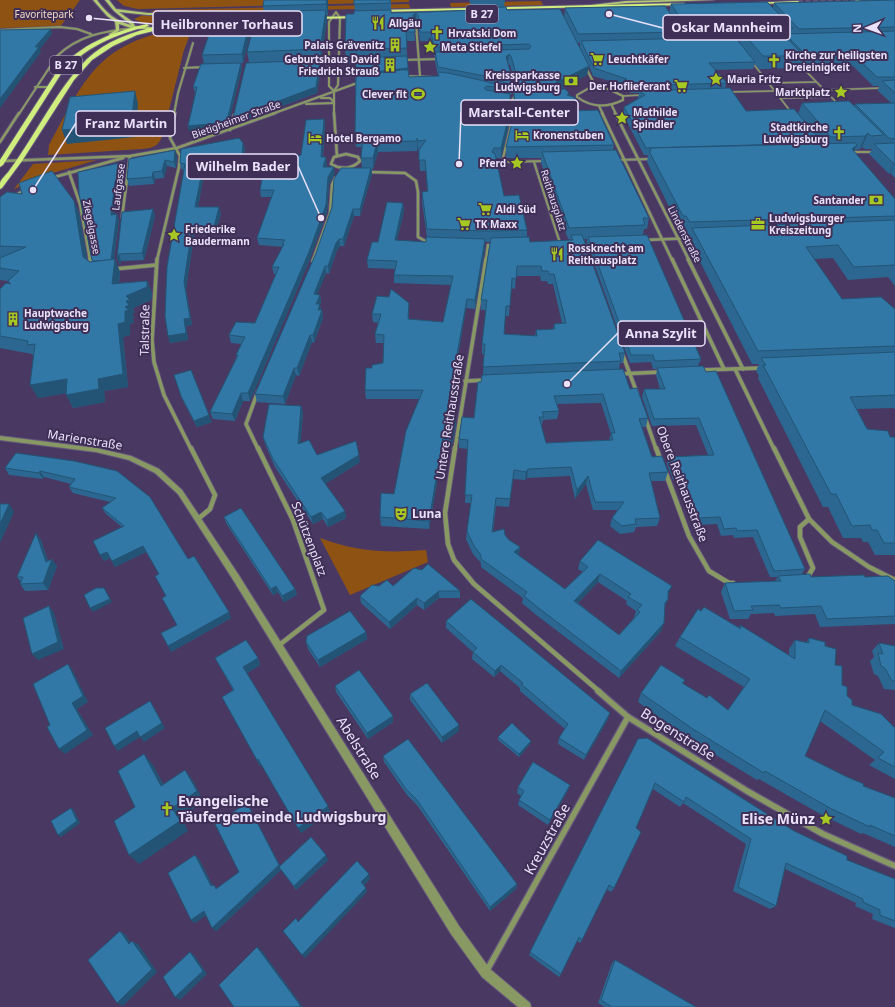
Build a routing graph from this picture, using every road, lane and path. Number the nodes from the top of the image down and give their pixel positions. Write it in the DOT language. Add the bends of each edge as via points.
graph roads {
  1 [pos="95,0"];
  2 [pos="107,0"];
  3 [pos="712,0"];
  4 [pos="857,0"];
  5 [pos="871,0"];
  6 [pos="800,3"];
  7 [pos="718,4"];
  8 [pos="749,4"];
  9 [pos="887,5"];
  10 [pos="584,6"];
  11 [pos="855,6"];
  12 [pos="862,6"];
  13 [pos="870,6"];
  14 [pos="895,6"];
  15 [pos="688,7"];
  16 [pos="850,7"];
  17 [pos="115,10"];
  18 [pos="369,11"];
  19 [pos="336,12"];
  20 [pos="362,12"];
  21 [pos="313,13"];
  22 [pos="238,14"];
  23 [pos="268,14"];
  24 [pos="365,17"];
  25 [pos="372,17"];
  26 [pos="310,18"];
  27 [pos="331,18"];
  28 [pos="340,18"];
  29 [pos="274,19"];
  30 [pos="117,22"];
  31 [pos="416,24"];
  32 [pos="134,28"];
  33 [pos="160,28"];
  34 [pos="0,30"];
  35 [pos="118,30"];
  36 [pos="92,34"];
  37 [pos="110,35"];
  38 [pos="124,39"];
  39 [pos="193,43"];
  40 [pos="442,58"];
  41 [pos="749,58"];
  42 [pos="793,58"];
  43 [pos="419,59"];
  44 [pos="397,60"];
  45 [pos="360,61"];
  46 [pos="321,62"];
  47 [pos="329,62"];
  48 [pos="338,62"];
  49 [pos="208,67"];
  50 [pos="586,67"];
  51 [pos="184,68"];
  52 [pos="510,72"];
  53 [pos="398,76"];
  54 [pos="420,76"];
  55 [pos="432,78"];
  56 [pos="367,80"];
  57 [pos="816,82"];
  58 [pos="769,83"];
  59 [pos="50,87"];
  60 [pos="596,87"];
  61 [pos="36,88"];
  62 [pos="888,88"];
  63 [pos="824,90"];
  64 [pos="334,91"];
  65 [pos="774,91"];
  66 [pos="726,92"];
  67 [pos="648,95"];
  68 [pos="508,96"];
  69 [pos="623,96"];
  70 [pos="577,97"];
  71 [pos="831,97"];
  72 [pos="315,98"];
  73 [pos="514,98"];
  74 [pos="521,98"];
  75 [pos="570,98"];
  76 [pos="780,98"];
  77 [pos="505,101"];
  78 [pos="334,102"];
  79 [pos="511,102"];
  80 [pos="300,104"];
  81 [pos="599,106"];
  82 [pos="612,106"];
  83 [pos="840,106"];
  84 [pos="236,108"];
  85 [pos="794,116"];
  86 [pos="230,130"];
  87 [pos="0,142"];
  88 [pos="177,148"];
  89 [pos="851,152"];
  90 [pos="876,152"];
  91 [pos="845,153"];
  92 [pos="130,156"];
  93 [pos="337,156"];
  94 [pos="855,156"];
  95 [pos="638,159"];
  96 [pos="654,159"];
  97 [pos="616,160"];
  98 [pos="624,160"];
  99 [pos="21,161"];
  100 [pos="549,161"];
  101 [pos="494,162"];
  102 [pos="504,162"];
  103 [pos="534,162"];
  104 [pos="1,164"];
  105 [pos="341,168"];
  106 [pos="69,172"];
  107 [pos="351,172"];
  108 [pos="363,172"];
  109 [pos="336,177"];
  110 [pos="48,179"];
  111 [pos="31,186"];
  112 [pos="0,187"];
  113 [pos="8,201"];
  114 [pos="121,224"];
  115 [pos="700,238"];
  116 [pos="678,239"];
  117 [pos="641,240"];
  118 [pos="663,240"];
  119 [pos="568,242"];
  120 [pos="434,243"];
  121 [pos="553,243"];
  122 [pos="560,243"];
  123 [pos="480,245"];
  124 [pos="495,245"];
  125 [pos="488,246"];
  126 [pos="116,261"];
  127 [pos="312,264"];
  128 [pos="156,265"];
  129 [pos="116,269"];
  130 [pos="109,270"];
  131 [pos="95,271"];
  132 [pos="622,352"];
  133 [pos="766,368"];
  134 [pos="724,369"];
  135 [pos="735,369"];
  136 [pos="743,369"];
  137 [pos="697,371"];
  138 [pos="667,372"];
  139 [pos="630,374"];
  140 [pos="614,375"];
  141 [pos="489,380"];
  142 [pos="465,381"];
  143 [pos="261,384"];
  144 [pos="638,396"];
  145 [pos="643,410"];
  146 [pos="0,438"];
  147 [pos="180,492"];
  148 [pos="198,519"];
  149 [pos="809,519"];
  150 [pos="799,580"];
  151 [pos="895,580"];
  152 [pos="737,583"];
  153 [pos="474,584"];
  154 [pos="278,646"];
  155 [pos="628,717"];
  156 [pos="895,866"];
  157 [pos="486,972"];
  158 [pos="526,1007"];
  1 -- 30 [label="main road"];
  2 -- 17 [label="main road"];
  3 -- 10 [label="main road" via="626,2"];
  4 -- 11 [label="main road" via="860,3"];
  5 -- 9 [label="main road"];
  6 -- 8 [label="main road"];
  7 -- 10 [label="main road, B 27"];
  9 -- 13 [label="main road"];
  9 -- 14 [label="main road"];
  10 -- 18 [label="main road, B 27"];
  11 -- 12 [label="main road"];
  11 -- 16 [label="main road"];
  15 -- 25 [label="main road, B 27"];
  17 -- 22 [label="main road" via="158,15"];
  17 -- 32 [label="main road" via="132,22"];
  19 -- 20 [label="main road"];
  19 -- 21 [label="main road"];
  19 -- 27 [label="street"];
  19 -- 28 [label="street"];
  22 -- 23 [label="main road, B 27"];
  22 -- 32 [label="main road, B 27" via="177,19"];
  24 -- 28 [label="main road"];
  26 -- 27 [label="main road"];
  27 -- 28 [label="main road"];
  27 -- 47 [label="street"];
  28 -- 48 [label="street"];
  29 -- 33 [label="main road, B 27" via="197,22"];
  30 -- 32 [label="main road"];
  30 -- 35 [label="main road"];
  31 -- 43 [label="street"];
  32 -- 33 [label="main road"];
  32 -- 35 [label="street"];
  32 -- 37 [label="main road, B 27"];
  32 -- 38 [label="main road"];
  33 -- 38 [label="main road, B 27"];
  34 -- 36 [label="street" via="66,28"];
  35 -- 36 [label="street"];
  35 -- 37 [label="main road"];
  36 -- 61 [label="street" via="65,47"];
  37 -- 59 [label="main road, B 27" via="76,55"];
  38 -- 99 [label="main road, B 27" via="99,52 80,68"];
  39 -- 51 [label="street, Talstraße"];
  40 -- 43 [label="street"];
  41 -- 58 [label="street"];
  42 -- 57 [label="street"];
  43 -- 44 [label="street"];
  43 -- 54 [label="street"];
  45 -- 48 [label="street"];
  46 -- 47 [label="street"];
  47 -- 64 [label="street" via="329,86"];
  48 -- 64 [label="street" via="338,85"];
  49 -- 51 [label="street"];
  50 -- 60 [label="street"];
  51 -- 88 [label="street, Talstraße" via="170,138"];
  52 -- 73 [label="street"];
  53 -- 54 [label="street"];
  54 -- 55 [label="street"];
  56 -- 64 [label="street, Bietigheimer Straße"];
  57 -- 58 [label="street"];
  57 -- 63 [label="street"];
  58 -- 65 [label="street"];
  59 -- 61 [label="street"];
  59 -- 104 [label="main road, B 27"];
  60 -- 69 [label="street"];
  60 -- 70 [label="street" via="591,87"];
  61 -- 87 [label="street"];
  62 -- 63 [label="street"];
  63 -- 71 [label="street"];
  64 -- 72 [label="street, Bietigheimer Straße"];
  64 -- 78 [label="street"];
  65 -- 66 [label="street"];
  65 -- 76 [label="street"];
  67 -- 69 [label="street"];
  68 -- 73 [label="street"];
  69 -- 82 [label="street" via="623,100"];
  70 -- 75 [label="street"];
  70 -- 81 [label="street"];
  71 -- 76 [label="street"];
  71 -- 83 [label="street"];
  72 -- 78 [label="street" via="330,98"];
  72 -- 80 [label="street, Bietigheimer Straße"];
  73 -- 74 [label="street"];
  73 -- 79 [label="street"];
  76 -- 85 [label="street"];
  77 -- 79 [label="street"];
  78 -- 80 [label="street, Bietigheimer Straße"];
  78 -- 93 [label="street"];
  79 -- 102 [label="street" via="512,121"];
  80 -- 86 [label="street, Bietigheimer Straße"];
  81 -- 82 [label="street"];
  81 -- 98 [label="street, Lindenstraße"];
  82 -- 95 [label="street, Lindenstraße"];
  84 -- 86 [label="street"];
  86 -- 88 [label="street, Bietigheimer Straße"];
  88 -- 92 [label="street, Bietigheimer Straße"];
  88 -- 128 [label="street, Talstraße" via="180,156 179,167"];
  89 -- 90 [label="street"];
  89 -- 91 [label="street"];
  89 -- 94 [label="street"];
  92 -- 99 [label="street, Bietigheimer Straße"];
  92 -- 106 [label="street, Bietigheimer Straße"];
  92 -- 114 [label="street, Laufgasse"];
  93 -- 105 [label="street" via="332,159 331,164"];
  93 -- 105 [label="street" via="351,154 360,159 355,166"];
  95 -- 96 [label="street"];
  95 -- 98 [label="street"];
  95 -- 116 [label="street, Lindenstraße"];
  97 -- 98 [label="street"];
  98 -- 118 [label="street, Lindenstraße"];
  99 -- 104 [label="street, Bietigheimer Straße"];
  99 -- 112 [label="main road, B 27"];
  100 -- 103 [label="street"];
  101 -- 102 [label="street"];
  102 -- 103 [label="street"];
  103 -- 122 [label="street, Reithausplatz"];
  105 -- 107 [label="street" via="340,171"];
  106 -- 110 [label="street, Bietigheimer Straße"];
  106 -- 131 [label="street, Ziegelgasse" via="80,204 91,267"];
  108 -- 120 [label="street" via="405,173 416,181 418,238 426,243"];
  109 -- 127 [label="street" via="332,185 330,213"];
  111 -- 113 [label="street"];
  115 -- 116 [label="street"];
  116 -- 118 [label="street"];
  116 -- 136 [label="street, Lindenstraße"];
  117 -- 118 [label="street"];
  118 -- 134 [label="street, Lindenstraße"];
  119 -- 122 [label="street"];
  121 -- 122 [label="street"];
  123 -- 125 [label="street"];
  124 -- 125 [label="street"];
  125 -- 142 [label="street, Untere Reithausstraße"];
  126 -- 129 [label="street"];
  128 -- 129 [label="street, Ziegelgasse"];
  128 -- 148 [label="street, Talstraße" via="152,340 156,373 164,395 215,495 213,506"];
  129 -- 130 [label="street, Ziegelgasse"];
  132 -- 139 [label="street"];
  133 -- 136 [label="street"];
  134 -- 135 [label="street"];
  134 -- 137 [label="street"];
  135 -- 136 [label="street"];
  135 -- 149 [label="street"];
  138 -- 139 [label="street"];
  139 -- 140 [label="street"];
  139 -- 144 [label="street"];
  141 -- 142 [label="street"];
  142 -- 153 [label="street, Untere Reithausstraße" via="445,513 447,545 452,559"];
  143 -- 154 [label="street, Schützenplatz" via="246,424 293,520 324,610"];
  145 -- 152 [label="street, Obere Reithausstraße" via="690,536 709,571 729,583"];
  146 -- 147 [label="street, Marienstraße" via="96,450 131,458 157,471"];
  147 -- 148 [label="street, Abelstraße"];
  148 -- 154 [label="street, Abelstraße"];
  149 -- 150 [label="street" via="800,527 800,536 813,568 807,579"];
  149 -- 151 [label="street" via="832,542"];
  153 -- 155 [label="street, Bogenstraße"];
  154 -- 157 [label="street, Abelstraße" via="455,930"];
  155 -- 156 [label="street, Bogenstraße" via="747,791 823,834"];
  155 -- 157 [label="street, Kreuzstraße"];
  157 -- 158 [label="street, Abelstraße"];
}
